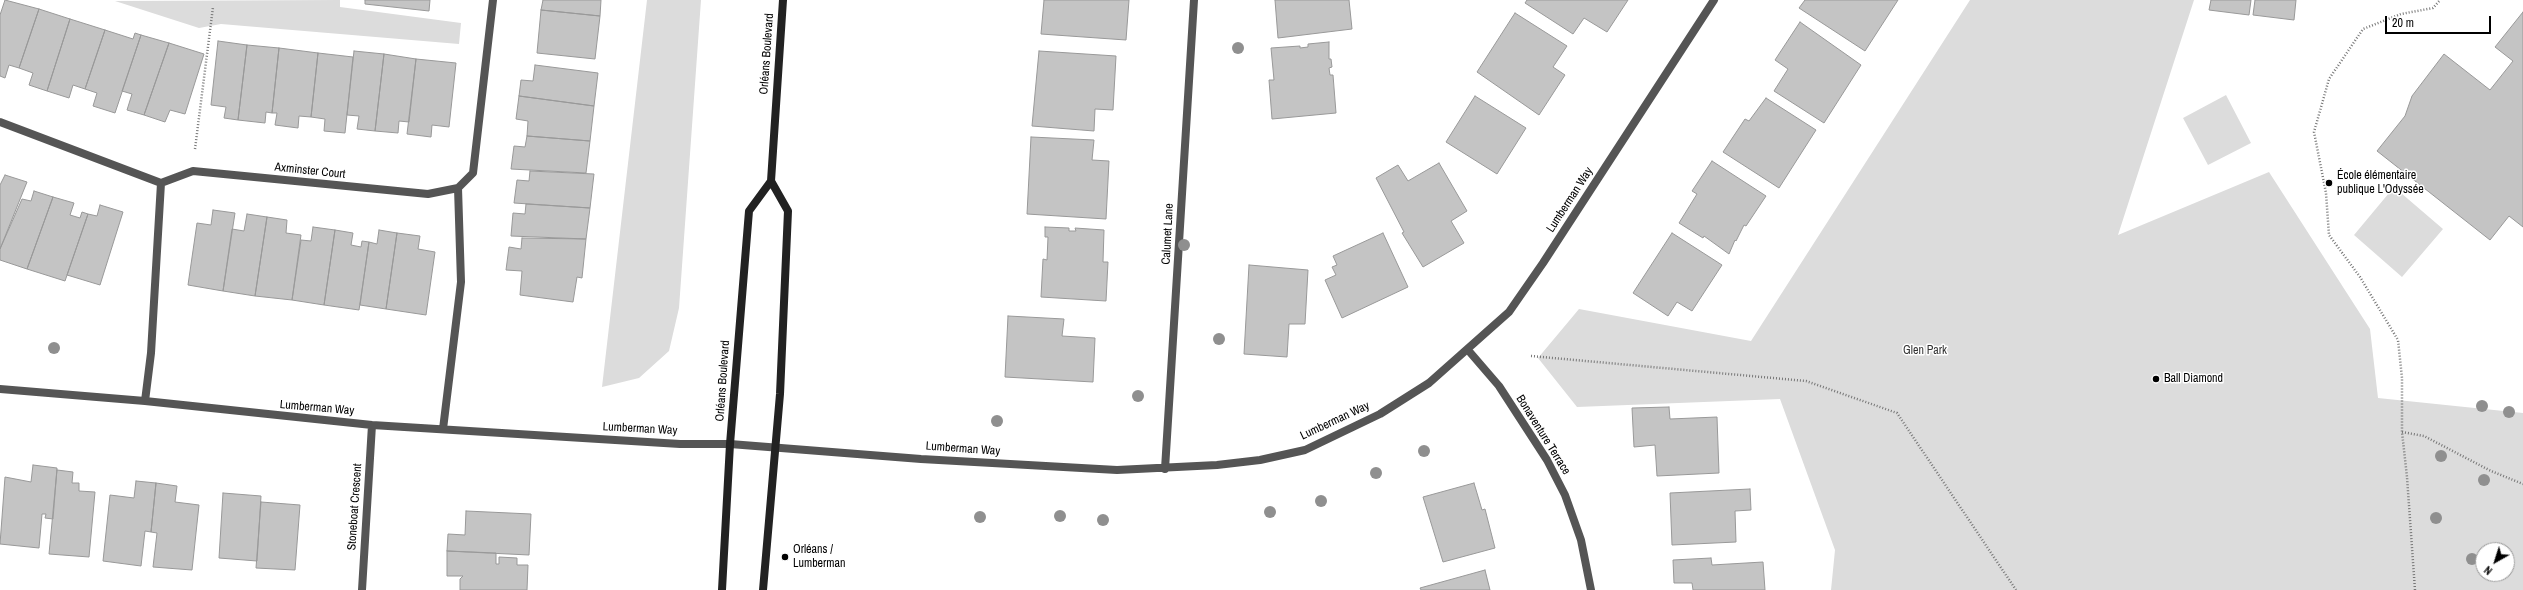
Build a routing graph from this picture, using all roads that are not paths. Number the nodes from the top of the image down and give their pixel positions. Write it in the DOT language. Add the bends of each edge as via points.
graph roads {
  1 [pos="493,0"];
  2 [pos="783,0"];
  3 [pos="1194,0"];
  4 [pos="1714,0"];
  5 [pos="0,122"];
  6 [pos="770,181"];
  7 [pos="161,183"];
  8 [pos="458,188"];
  9 [pos="1468,350"];
  10 [pos="0,389"];
  11 [pos="145,401"];
  12 [pos="372,425"];
  13 [pos="443,429"];
  14 [pos="730,444"];
  15 [pos="774,448"];
  16 [pos="1165,469"];
  17 [pos="362,590"];
  18 [pos="722,590"];
  19 [pos="763,590"];
  20 [pos="1591,590"];
  1 -- 8 [label="street" via="474,173"];
  2 -- 6 [label="main road, Orléans Boulevard"];
  3 -- 16 [label="street, Calumet Lane"];
  4 -- 9 [label="street, Lumberman Way" via="1509,312"];
  5 -- 7 [label="street"];
  6 -- 14 [label="main road, Orléans Boulevard" via="749,211"];
  6 -- 15 [label="main road" via="788,212 780,394"];
  7 -- 8 [label="street, Axminster Court" via="193,171 428,194"];
  7 -- 11 [label="street" via="151,353"];
  8 -- 13 [label="street" via="461,282"];
  9 -- 16 [label="street, Lumberman Way" via="1429,383 1380,414 1305,450 1260,460"];
  9 -- 20 [label="street, Bonaventure Terrace" via="1499,386 1547,460 1565,495 1581,540"];
  10 -- 11 [label="street, Lumberman Way"];
  11 -- 12 [label="street, Lumberman Way"];
  12 -- 13 [label="street, Lumberman Way"];
  12 -- 17 [label="street, Stoneboat Crescent"];
  13 -- 14 [label="street, Lumberman Way" via="680,444"];
  14 -- 15 [label="street, Lumberman Way"];
  14 -- 18 [label="main road, Orléans Boulevard"];
  15 -- 16 [label="street, Lumberman Way" via="1086,469"];
  15 -- 19 [label="main road"];
}
